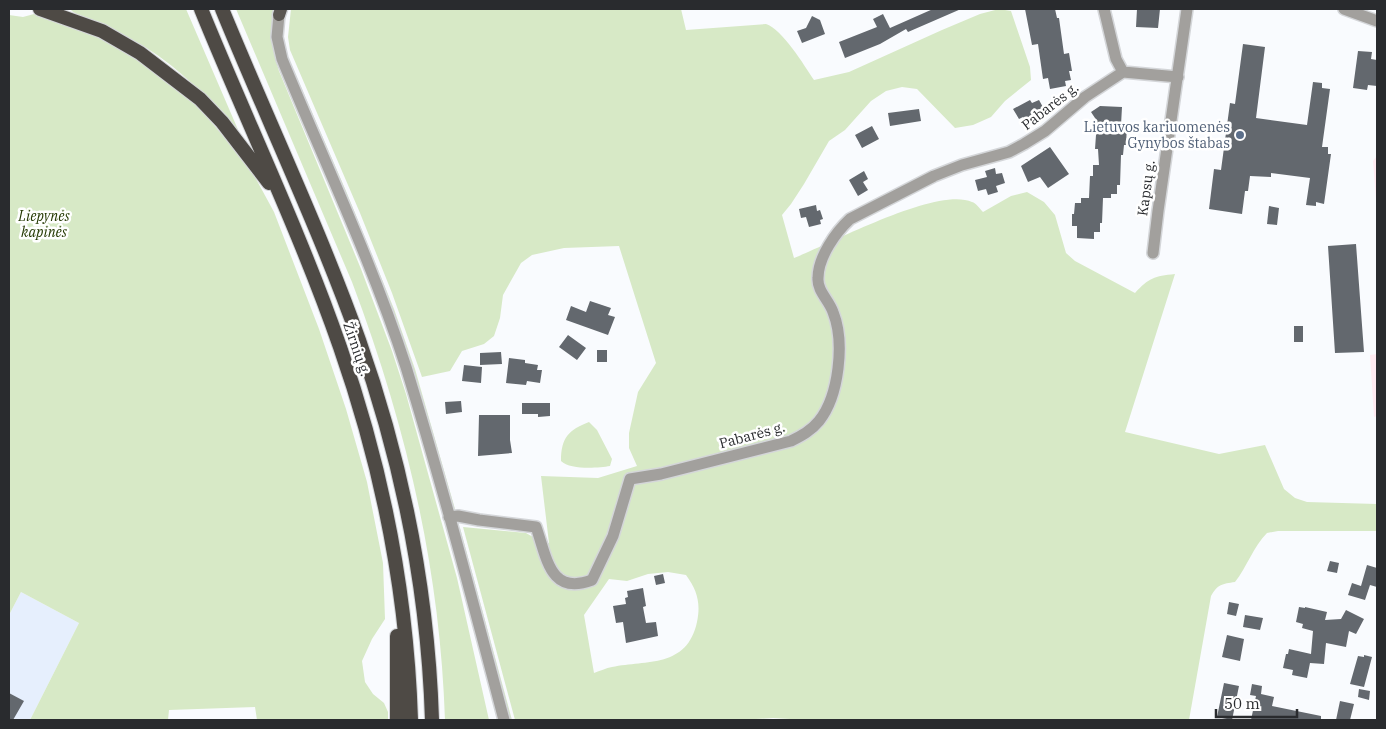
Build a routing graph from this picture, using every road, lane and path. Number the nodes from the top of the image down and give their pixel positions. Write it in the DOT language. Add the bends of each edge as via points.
graph roads {
  1 [pos="40,9"];
  2 [pos="201,9"];
  3 [pos="222,9"];
  4 [pos="1104,9"];
  5 [pos="1187,9"];
  6 [pos="1344,9"];
  7 [pos="280,12"];
  8 [pos="1377,21"];
  9 [pos="1123,72"];
  10 [pos="1178,77"];
  11 [pos="285,205"];
  12 [pos="1153,253"];
  13 [pos="449,517"];
  14 [pos="399,583"];
  15 [pos="397,720"];
  16 [pos="411,720"];
  17 [pos="432,720"];
  18 [pos="504,720"];
  1 -- 11 [label="highway" via="102,31 140,53 200,99 244,149"];
  2 -- 11 [label="highway, Žirnių g."];
  3 -- 17 [label="highway, Žirnių g." via="321,244 359,340 382,413 396,462 418,577"];
  4 -- 9 [label="street" via="1116,59"];
  5 -- 10 [label="street, Kapsų g."];
  6 -- 8 [label="street"];
  7 -- 13 [label="street" via="278,37 282,59 368,262 405,366"];
  9 -- 10 [label="street"];
  9 -- 13 [label="street, Pabarės g." via="1024,144 1009,152 934,176 842,226 825,251 818,275 818,285 833,312 838,331 839,355 831,401 819,422 791,441 630,479 613,536 592,580 579,585 563,582 553,574 536,527"];
  10 -- 12 [label="street, Kapsų g."];
  11 -- 14 [label="highway, Žirnių g." via="340,347 363,418"];
  13 -- 18 [label="street"];
  14 -- 15 [label="highway"];
  14 -- 16 [label="highway, Žirnių g."];
}
